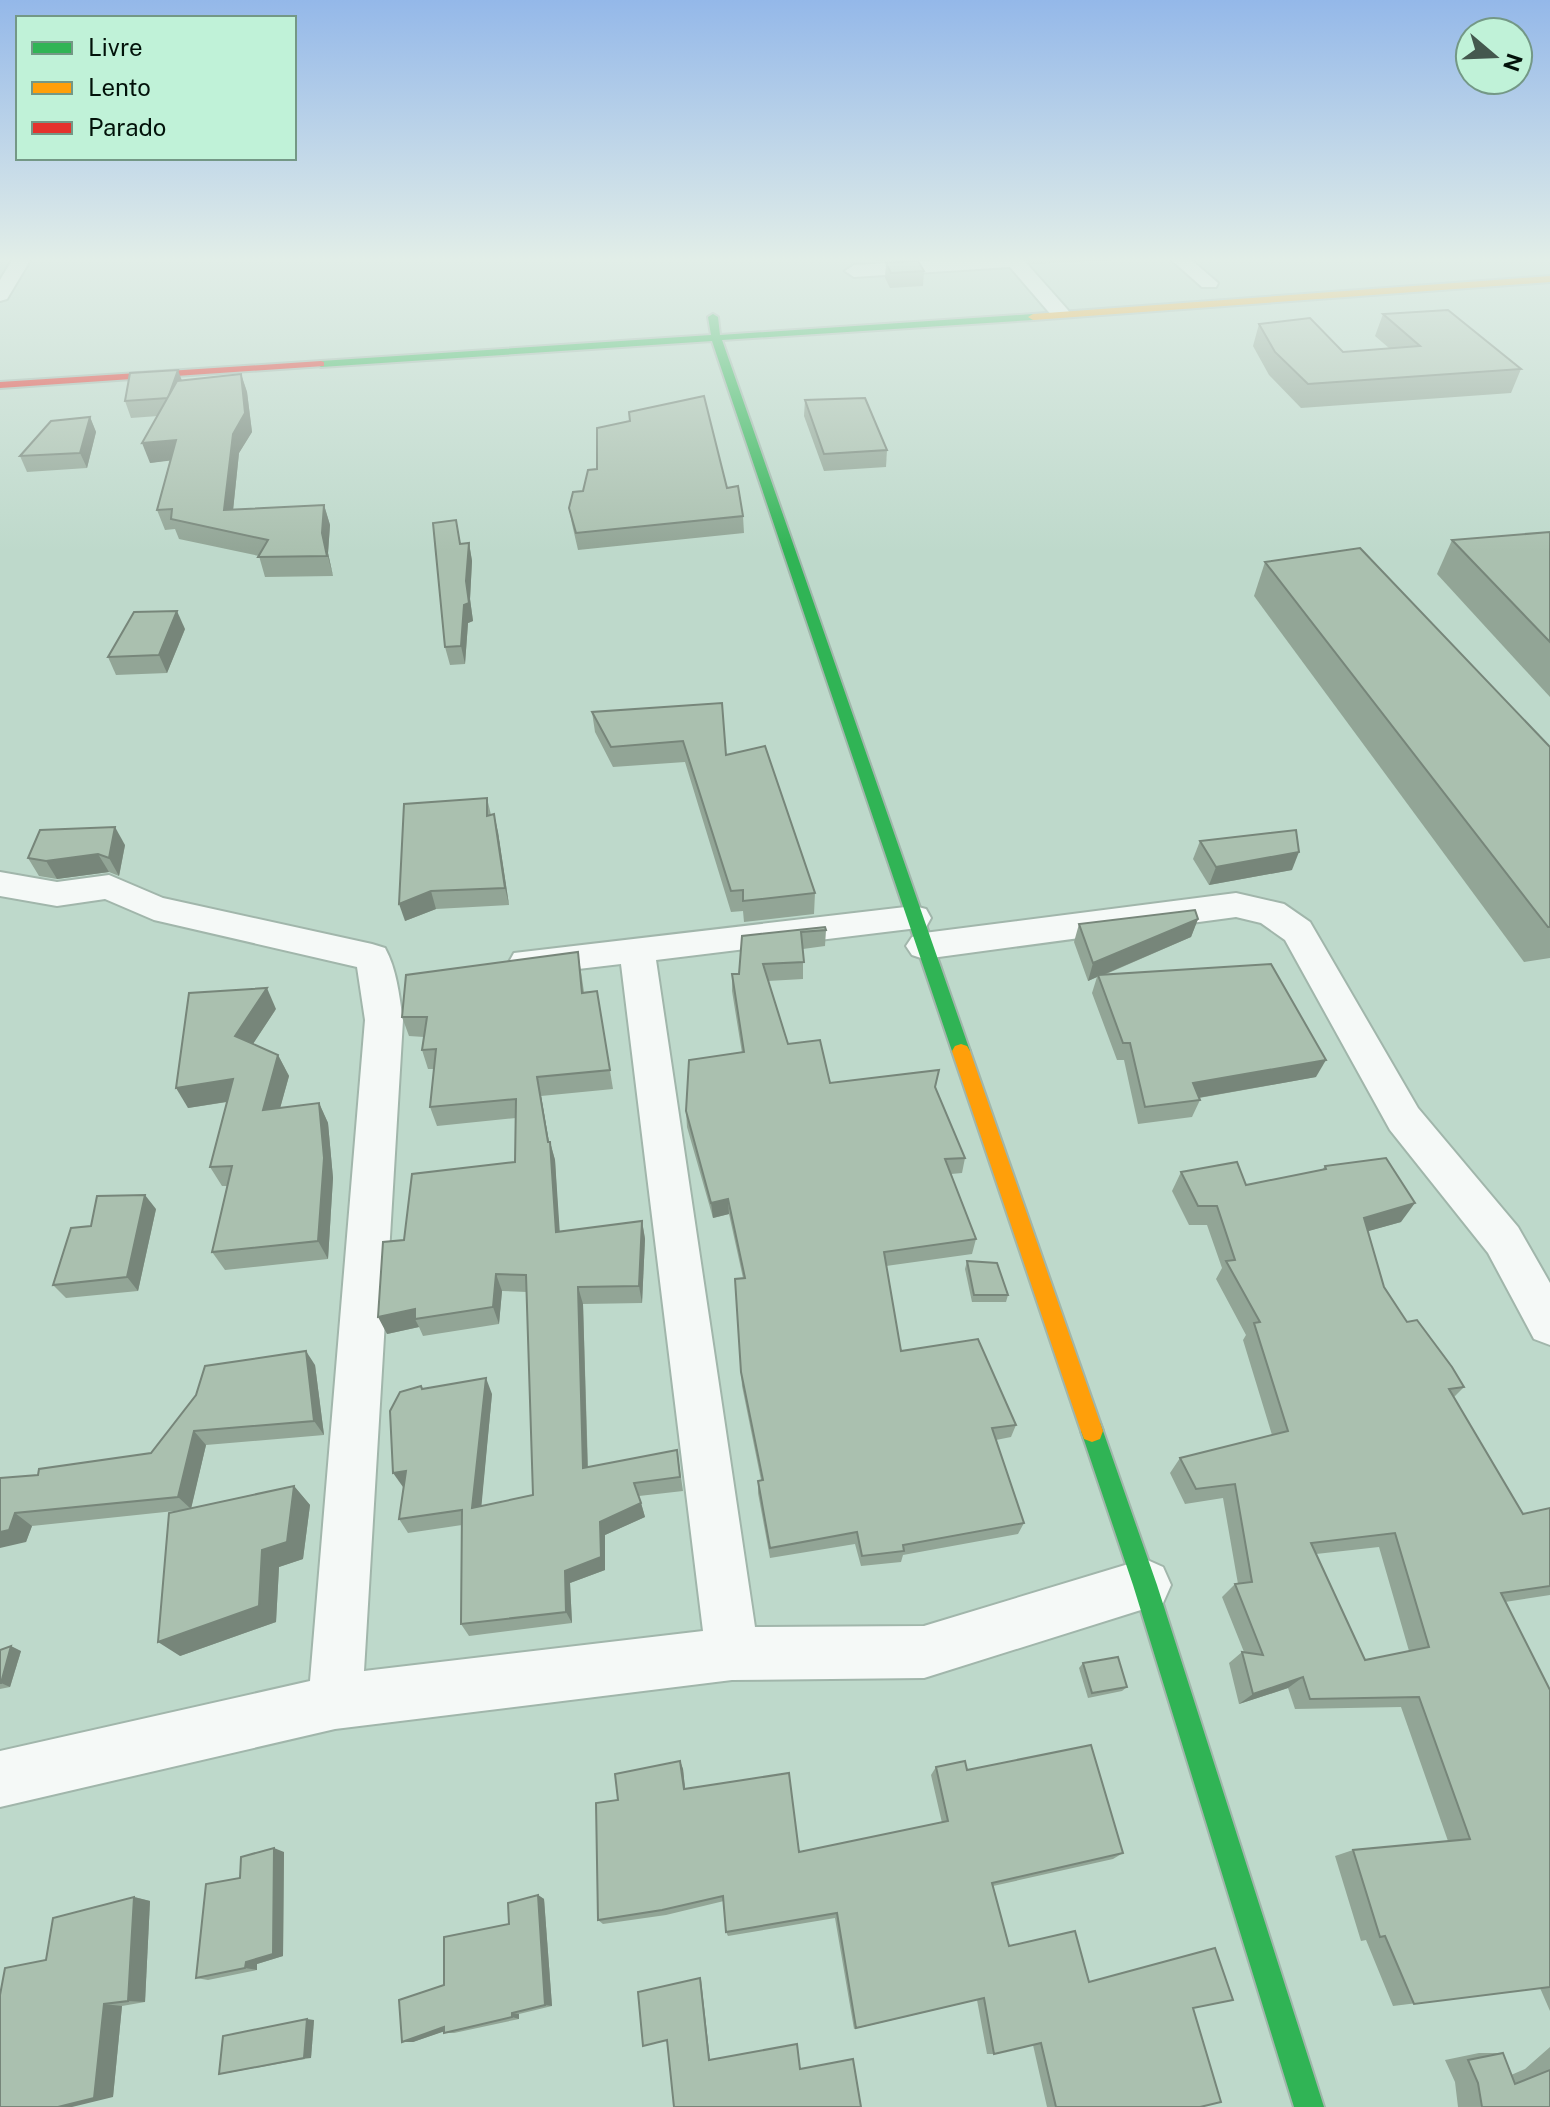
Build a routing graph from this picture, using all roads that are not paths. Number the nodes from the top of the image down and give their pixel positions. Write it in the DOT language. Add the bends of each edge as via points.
graph roads {
  1 [pos="452,355"];
  2 [pos="722,355"];
  3 [pos="0,385"];
  4 [pos="0,884"];
  5 [pos="919,932"];
  6 [pos="637,951"];
  7 [pos="496,966"];
  8 [pos="1550,1325"];
  9 [pos="1145,1585"];
  10 [pos="732,1654"];
  11 [pos="335,1702"];
  12 [pos="0,1779"];
  13 [pos="1309,2107"];
  1 -- 3 [label="main road"];
  2 -- 5 [label="main road"];
  4 -- 11 [label="street" via="57,894 109,887 154,908 372,957 394,982 384,1020"];
  5 -- 6 [label="street"];
  5 -- 8 [label="street" via="1236,905 1272,913 1298,931 1404,1119 1503,1240"];
  5 -- 9 [label="main road"];
  6 -- 7 [label="street"];
  6 -- 10 [label="street"];
  9 -- 10 [label="street" via="924,1652"];
  9 -- 13 [label="main road"];
  10 -- 11 [label="street"];
  11 -- 12 [label="street"];
}
